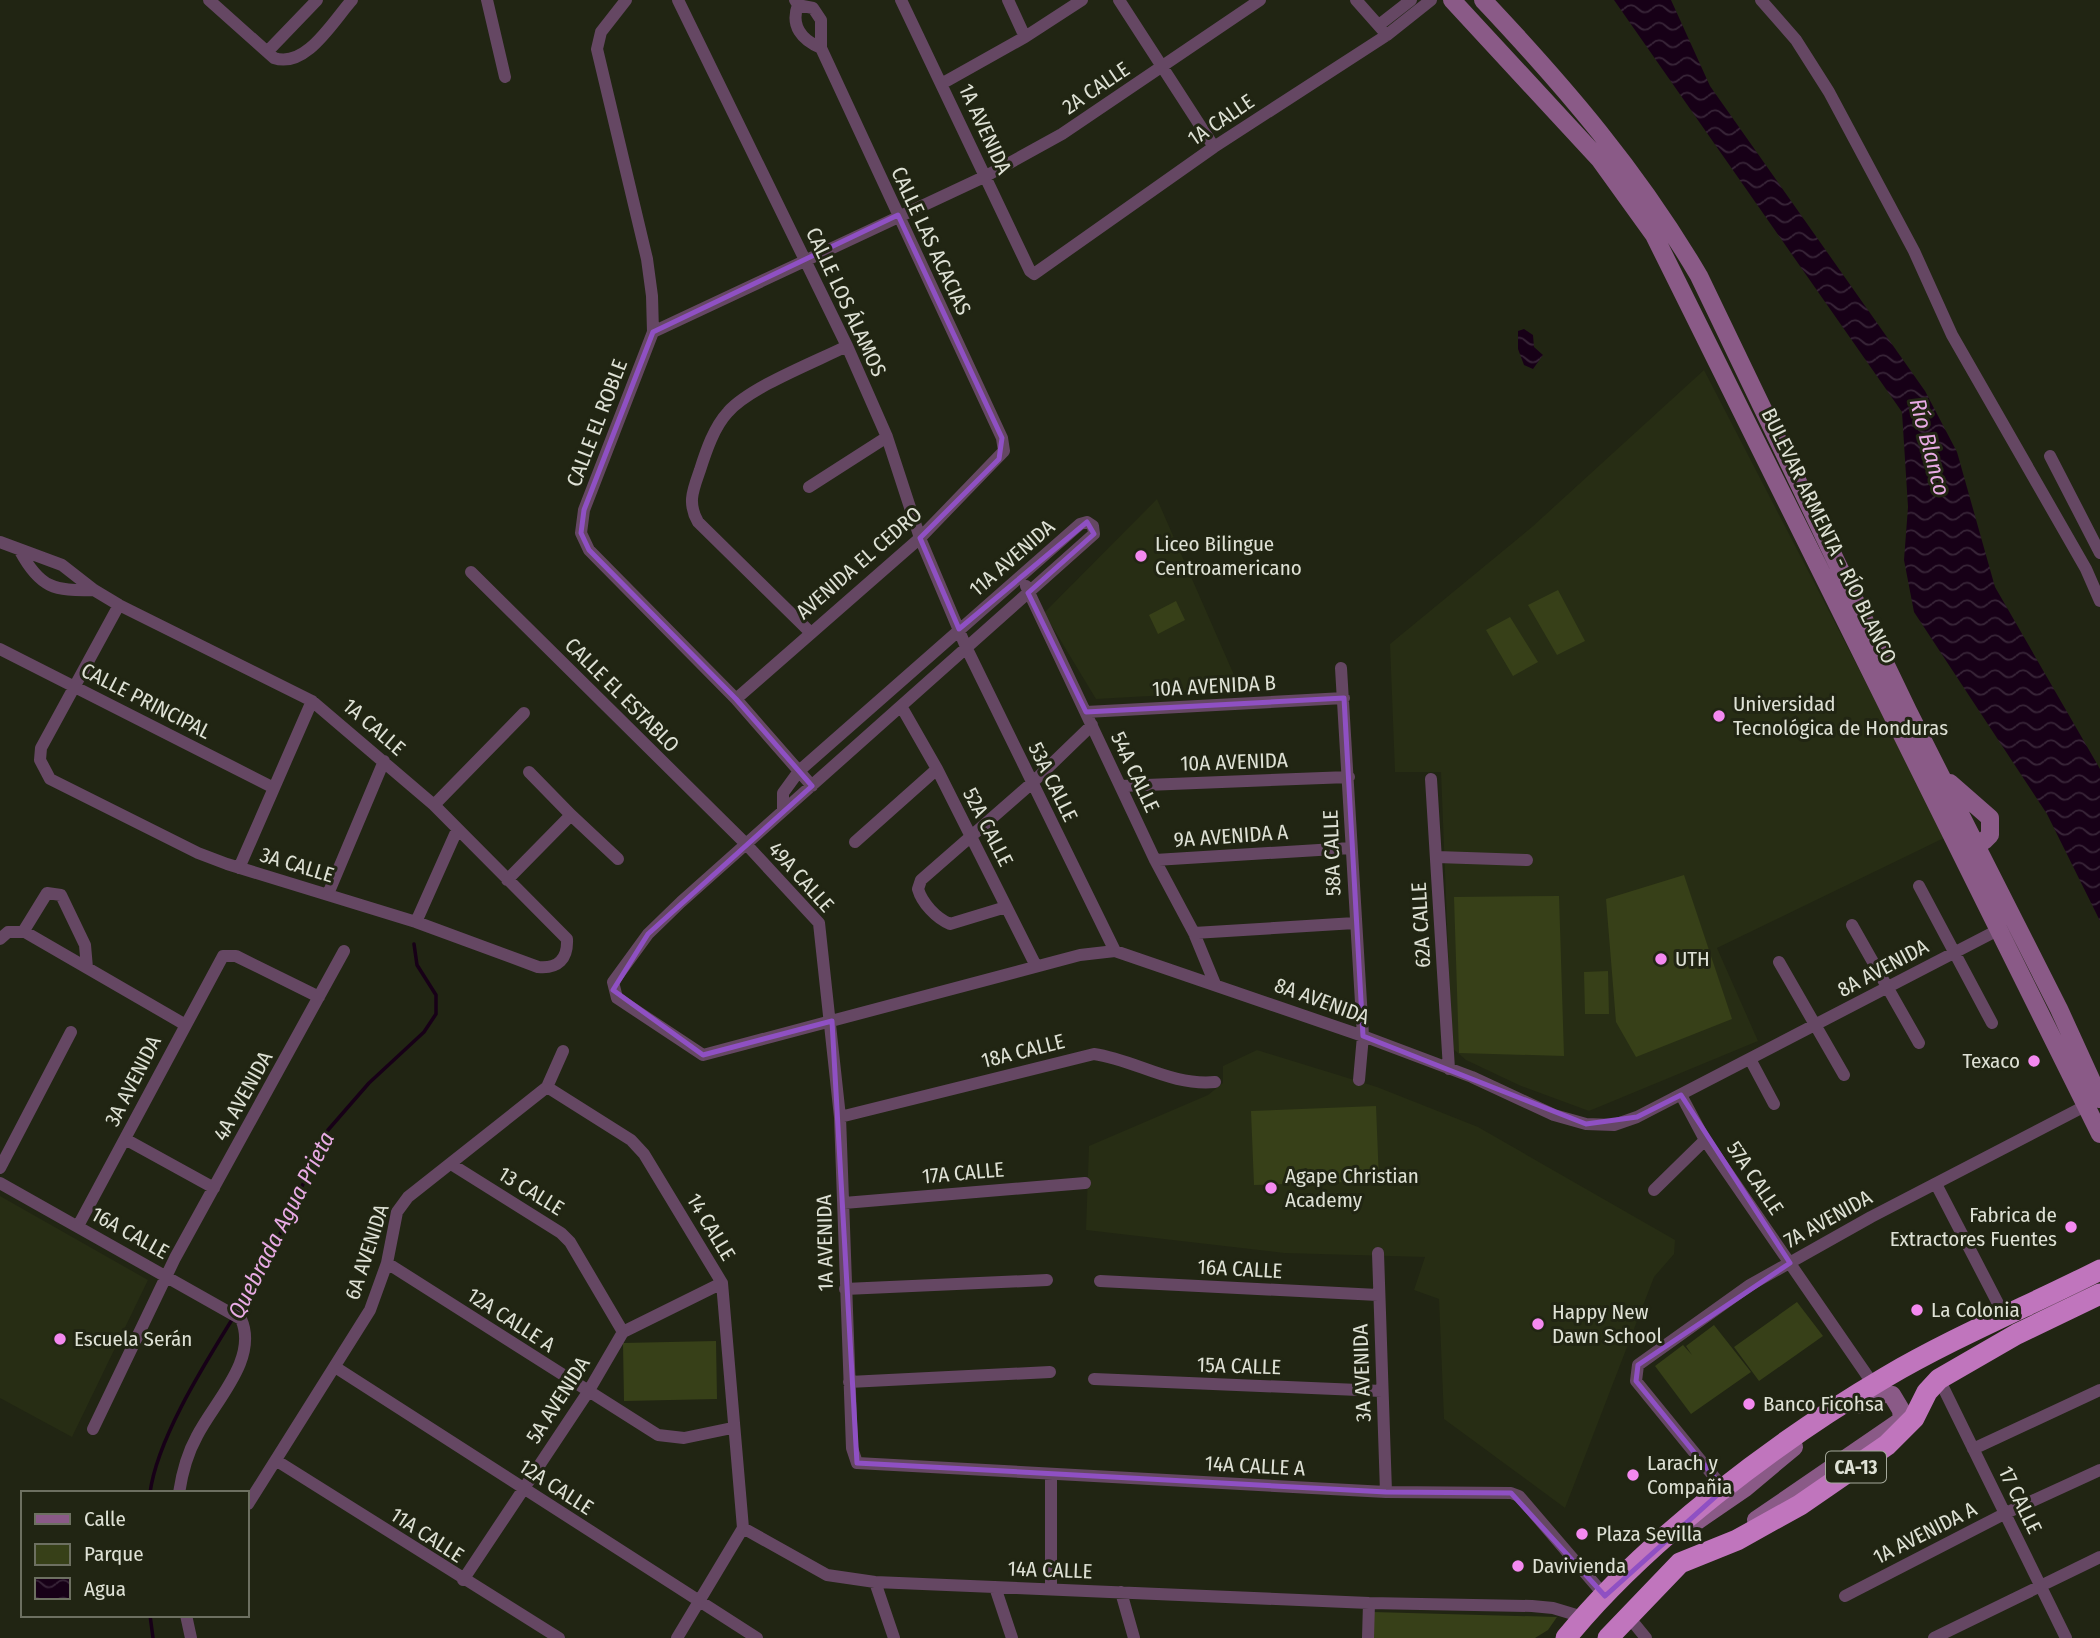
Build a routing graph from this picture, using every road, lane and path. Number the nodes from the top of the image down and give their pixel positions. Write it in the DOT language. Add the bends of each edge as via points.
graph roads {
  1 [pos="209,0"];
  2 [pos="317,0"];
  3 [pos="352,0"];
  4 [pos="487,0"];
  5 [pos="626,0"];
  6 [pos="678,0"];
  7 [pos="901,0"];
  8 [pos="1008,0"];
  9 [pos="1082,0"];
  10 [pos="1119,0"];
  11 [pos="1260,0"];
  12 [pos="1356,0"];
  13 [pos="1411,0"];
  14 [pos="1432,0"];
  15 [pos="1452,0"];
  16 [pos="1483,0"];
  17 [pos="1761,0"];
  18 [pos="797,2"];
  19 [pos="1383,30"];
  20 [pos="1025,37"];
  21 [pos="821,48"];
  22 [pos="267,52"];
  23 [pos="1162,68"];
  24 [pos="505,77"];
  25 [pos="943,83"];
  26 [pos="1214,147"];
  27 [pos="986,176"];
  28 [pos="898,215"];
  29 [pos="805,259"];
  30 [pos="1034,274"];
  31 [pos="653,332"];
  32 [pos="847,346"];
  33 [pos="1725,376"];
  34 [pos="887,437"];
  35 [pos="1003,451"];
  36 [pos="2050,456"];
  37 [pos="1797,480"];
  38 [pos="809,487"];
  39 [pos="920,538"];
  40 [pos="0,542"];
  41 [pos="20,551"];
  42 [pos="2100,553"];
  43 [pos="471,572"];
  44 [pos="1021,576"];
  45 [pos="94,590"];
  46 [pos="1028,593"];
  47 [pos="2100,601"];
  48 [pos="119,604"];
  49 [pos="959,629"];
  50 [pos="810,632"];
  51 [pos="966,647"];
  52 [pos="6,652"];
  53 [pos="0,662"];
  54 [pos="1342,668"];
  55 [pos="75,687"];
  56 [pos="1344,698"];
  57 [pos="736,699"];
  58 [pos="312,701"];
  59 [pos="901,706"];
  60 [pos="1086,712"];
  61 [pos="524,713"];
  62 [pos="1092,725"];
  63 [pos="1899,727"];
  64 [pos="384,761"];
  65 [pos="937,769"];
  66 [pos="799,771"];
  67 [pos="529,772"];
  68 [pos="1349,777"];
  69 [pos="1431,779"];
  70 [pos="1032,783"];
  71 [pos="812,786"];
  72 [pos="1121,786"];
  73 [pos="274,788"];
  74 [pos="434,805"];
  75 [pos="783,809"];
  76 [pos="571,815"];
  77 [pos="457,830"];
  78 [pos="971,837"];
  79 [pos="855,842"];
  80 [pos="1977,842"];
  81 [pos="746,844"];
  82 [pos="1351,848"];
  83 [pos="1437,857"];
  84 [pos="618,859"];
  85 [pos="1155,860"];
  86 [pos="1527,860"];
  87 [pos="239,868"];
  88 [pos="507,880"];
  89 [pos="1919,886"];
  90 [pos="328,894"];
  91 [pos="1006,907"];
  92 [pos="416,922"];
  93 [pos="1355,923"];
  94 [pos="1852,925"];
  95 [pos="1998,930"];
  96 [pos="23,932"];
  97 [pos="1194,933"];
  98 [pos="0,939"];
  99 [pos="344,951"];
  100 [pos="1115,951"];
  101 [pos="1952,953"];
  102 [pos="561,962"];
  103 [pos="1779,962"];
  104 [pos="1037,966"];
  105 [pos="87,968"];
  106 [pos="1215,984"];
  107 [pos="1887,987"];
  108 [pos="613,990"];
  109 [pos="319,997"];
  110 [pos="2059,1009"];
  111 [pos="832,1021"];
  112 [pos="1992,1023"];
  113 [pos="184,1024"];
  114 [pos="1816,1025"];
  115 [pos="71,1032"];
  116 [pos="1363,1036"];
  117 [pos="1919,1044"];
  118 [pos="563,1051"];
  119 [pos="1750,1059"];
  120 [pos="2100,1067"];
  121 [pos="1448,1069"];
  122 [pos="1844,1075"];
  123 [pos="1359,1080"];
  124 [pos="1215,1082"];
  125 [pos="547,1087"];
  126 [pos="1681,1095"];
  127 [pos="1774,1104"];
  128 [pos="2095,1106"];
  129 [pos="840,1117"];
  130 [pos="2100,1135"];
  131 [pos="125,1139"];
  132 [pos="1705,1140"];
  133 [pos="451,1164"];
  134 [pos="0,1168"];
  135 [pos="0,1183"];
  136 [pos="1086,1183"];
  137 [pos="1936,1184"];
  138 [pos="214,1188"];
  139 [pos="1654,1191"];
  140 [pos="844,1203"];
  141 [pos="78,1226"];
  142 [pos="1378,1253"];
  143 [pos="387,1263"];
  144 [pos="1790,1263"];
  145 [pos="2100,1270"];
  146 [pos="167,1275"];
  147 [pos="1047,1280"];
  148 [pos="1100,1281"];
  149 [pos="722,1283"];
  150 [pos="845,1289"];
  151 [pos="1378,1295"];
  152 [pos="2099,1295"];
  153 [pos="2005,1317"];
  154 [pos="623,1332"];
  155 [pos="335,1367"];
  156 [pos="1051,1372"];
  157 [pos="1094,1379"];
  158 [pos="1939,1379"];
  159 [pos="849,1382"];
  160 [pos="1873,1384"];
  161 [pos="2100,1390"];
  162 [pos="1382,1391"];
  163 [pos="587,1392"];
  164 [pos="732,1428"];
  165 [pos="93,1429"];
  166 [pos="1973,1448"];
  167 [pos="277,1461"];
  168 [pos="857,1463"];
  169 [pos="2100,1470"];
  170 [pos="1051,1475"];
  171 [pos="523,1489"];
  172 [pos="1724,1489"];
  173 [pos="179,1491"];
  174 [pos="1386,1492"];
  175 [pos="248,1504"];
  176 [pos="2006,1513"];
  177 [pos="743,1528"];
  178 [pos="1656,1547"];
  179 [pos="2100,1557"];
  180 [pos="1680,1563"];
  181 [pos="463,1580"];
  182 [pos="874,1582"];
  183 [pos="995,1587"];
  184 [pos="1051,1587"];
  185 [pos="2039,1587"];
  186 [pos="1121,1592"];
  187 [pos="1605,1595"];
  188 [pos="1845,1596"];
  189 [pos="699,1602"];
  190 [pos="1369,1603"];
  191 [pos="1628,1616"];
  192 [pos="186,1617"];
  193 [pos="1583,1617"];
  194 [pos="191,1638"];
  195 [pos="559,1638"];
  196 [pos="677,1638"];
  197 [pos="757,1638"];
  198 [pos="894,1638"];
  199 [pos="1012,1638"];
  200 [pos="1134,1638"];
  201 [pos="1368,1638"];
  202 [pos="1566,1638"];
  203 [pos="1608,1638"];
  204 [pos="1646,1638"];
  205 [pos="1934,1638"];
  206 [pos="2066,1638"];
  1 -- 22 [label="street"];
  2 -- 22 [label="street"];
  3 -- 22 [label="street" via="301,57 283,61"];
  4 -- 24 [label="street"];
  5 -- 31 [label="street, CALLE EL ROBLE" via="601,32 597,49 647,259"];
  6 -- 29 [label="street, CALLE LOS ÁLAMOS"];
  7 -- 25 [label="street, 1A AVENIDA"];
  8 -- 20 [label="street"];
  9 -- 20 [label="street"];
  10 -- 23 [label="street"];
  11 -- 23 [label="street, 2A CALLE"];
  12 -- 19 [label="street"];
  13 -- 19 [label="street, 1A CALLE"];
  14 -- 19 [label="street, 1A CALLE"];
  15 -- 33 [label="main road, BULEVAR ARMENTA - RÍO BLANCO" via="1600,160 1639,210"];
  16 -- 37 [label="main road, BULEVAR ARMENTA - RÍO BLANCO" via="1584,110 1663,214 1699,276"];
  17 -- 47 [label="street" via="1796,40 1829,92 1914,251 1952,335"];
  18 -- 21 [label="street, CALLE LAS ACACIAS" via="798,30 806,42"];
  18 -- 21 [label="street, CALLE LAS ACACIAS" via="813,8 821,20"];
  19 -- 26 [label="street, 1A CALLE"];
  20 -- 25 [label="street"];
  21 -- 28 [label="street, CALLE LAS ACACIAS"];
  23 -- 26 [label="street"];
  23 -- 27 [label="street, 2A CALLE" via="1062,134"];
  25 -- 27 [label="street, 1A AVENIDA"];
  26 -- 30 [label="street, 1A CALLE"];
  27 -- 28 [label="street, 2A CALLE"];
  27 -- 30 [label="street, 1A AVENIDA"];
  28 -- 29 [label="street, 2A CALLE"];
  28 -- 35 [label="street, CALLE LAS ACACIAS" via="1002,439"];
  29 -- 31 [label="street, 2A CALLE"];
  29 -- 32 [label="street, CALLE LOS ÁLAMOS"];
  31 -- 57 [label="street, CALLE EL ROBLE" via="584,510 581,533 589,550"];
  32 -- 34 [label="street, CALLE LOS ÁLAMOS"];
  32 -- 50 [label="street" via="743,399 727,412 709,444 690,499 698,522"];
  33 -- 37 [label="main road" via="1731,375 1741,387 1772,453"];
  33 -- 63 [label="main road, BULEVAR ARMENTA - RÍO BLANCO"];
  34 -- 38 [label="street"];
  34 -- 39 [label="street, CALLE LOS ÁLAMOS"];
  35 -- 39 [label="street, AVENIDA EL CEDRO"];
  36 -- 42 [label="street"];
  37 -- 80 [label="main road, BULEVAR ARMENTA - RÍO BLANCO"];
  39 -- 49 [label="street, CALLE LOS ÁLAMOS"];
  39 -- 50 [label="street, AVENIDA EL CEDRO"];
  40 -- 41 [label="street, 1A CALLE"];
  41 -- 45 [label="street, 1A CALLE" via="62,565"];
  41 -- 45 [label="street, 1A CALLE" via="32,574 48,586"];
  43 -- 81 [label="street, CALLE EL ESTABLO"];
  44 -- 46 [label="street, 54A CALLE"];
  44 -- 46 [label="street, 11A AVENIDA" via="1080,524 1093,526 1094,534"];
  44 -- 49 [label="street, 11A AVENIDA"];
  45 -- 48 [label="street, 1A CALLE"];
  46 -- 51 [label="street, 11A AVENIDA"];
  46 -- 60 [label="street, 54A CALLE"];
  48 -- 55 [label="street"];
  48 -- 58 [label="street, 1A CALLE"];
  49 -- 51 [label="street, 53A CALLE"];
  49 -- 66 [label="street, 11A AVENIDA"];
  50 -- 57 [label="street, AVENIDA EL CEDRO"];
  51 -- 59 [label="street, 11A AVENIDA"];
  51 -- 70 [label="street, 53A CALLE"];
  52 -- 53 [label="street"];
  52 -- 55 [label="street, CALLE PRINCIPAL"];
  54 -- 56 [label="street, 58A CALLE"];
  55 -- 73 [label="street, CALLE PRINCIPAL"];
  55 -- 87 [label="street, 3A CALLE" via="41,748 40,760 50,779 198,853"];
  56 -- 60 [label="street, 10A AVENIDA B"];
  56 -- 68 [label="street, 58A CALLE"];
  57 -- 66 [label="street, CALLE EL ROBLE"];
  58 -- 64 [label="street, 1A CALLE"];
  58 -- 73 [label="street"];
  59 -- 65 [label="street, 52A CALLE"];
  59 -- 71 [label="street, 11A AVENIDA"];
  60 -- 62 [label="street, 54A CALLE"];
  61 -- 74 [label="street"];
  62 -- 70 [label="street"];
  62 -- 72 [label="street, 54A CALLE"];
  63 -- 80 [label="main road" via="1912,741 1961,840"];
  63 -- 95 [label="main road, BULEVAR ARMENTA - RÍO BLANCO"];
  64 -- 74 [label="street, 1A CALLE"];
  64 -- 90 [label="street"];
  65 -- 78 [label="street, 52A CALLE"];
  65 -- 79 [label="street"];
  66 -- 71 [label="street, CALLE EL ROBLE"];
  66 -- 75 [label="street, 11A AVENIDA" via="783,793"];
  67 -- 76 [label="street"];
  68 -- 72 [label="street, 10A AVENIDA"];
  68 -- 82 [label="street, 58A CALLE"];
  69 -- 83 [label="street, 62A CALLE"];
  70 -- 78 [label="street"];
  70 -- 100 [label="street, 53A CALLE"];
  71 -- 75 [label="street, 11A AVENIDA"];
  72 -- 85 [label="street, 54A CALLE"];
  73 -- 87 [label="street"];
  74 -- 77 [label="street, 1A CALLE"];
  75 -- 81 [label="street, 11A AVENIDA"];
  76 -- 84 [label="street"];
  76 -- 88 [label="street"];
  77 -- 88 [label="street, 1A CALLE"];
  77 -- 92 [label="street"];
  78 -- 91 [label="street, 52A CALLE"];
  78 -- 91 [label="street" via="921,880 921,898 950,924"];
  80 -- 110 [label="main road, BULEVAR ARMENTA - RÍO BLANCO"];
  81 -- 108 [label="street, 11A AVENIDA" via="648,934"];
  81 -- 111 [label="street, 49A CALLE" via="819,923"];
  82 -- 85 [label="street, 9A AVENIDA A"];
  82 -- 93 [label="street, 58A CALLE"];
  83 -- 86 [label="street"];
  83 -- 121 [label="street, 62A CALLE"];
  85 -- 97 [label="street, 54A CALLE"];
  87 -- 90 [label="street, 3A CALLE"];
  88 -- 102 [label="street, 1A CALLE" via="566,939"];
  89 -- 101 [label="street"];
  90 -- 92 [label="street, 3A CALLE"];
  91 -- 104 [label="street, 52A CALLE"];
  92 -- 102 [label="street, 3A CALLE" via="538,967 550,968"];
  93 -- 97 [label="street"];
  93 -- 116 [label="street, 58A CALLE"];
  94 -- 107 [label="street"];
  95 -- 101 [label="street, 8A AVENIDA"];
  95 -- 128 [label="main road, BULEVAR ARMENTA - RÍO BLANCO" via="2051,1036"];
  96 -- 98 [label="street" via="8,932"];
  96 -- 105 [label="street"];
  96 -- 105 [label="street" via="47,892 54,891 61,895 85,945"];
  97 -- 106 [label="street, 54A CALLE"];
  99 -- 109 [label="street, 4A AVENIDA"];
  100 -- 104 [label="street, 8A AVENIDA"];
  100 -- 106 [label="street, 8A AVENIDA"];
  101 -- 107 [label="street, 8A AVENIDA"];
  101 -- 112 [label="street"];
  103 -- 114 [label="street"];
  104 -- 111 [label="street, 8A AVENIDA"];
  105 -- 113 [label="street"];
  106 -- 116 [label="street, 8A AVENIDA"];
  107 -- 114 [label="street, 8A AVENIDA"];
  107 -- 117 [label="street"];
  108 -- 111 [label="street, 8A AVENIDA" via="650,1022 703,1055"];
  109 -- 113 [label="street, 3A AVENIDA" via="226,954"];
  109 -- 138 [label="street, 4A AVENIDA"];
  110 -- 120 [label="main road"];
  110 -- 128 [label="main road, BULEVAR ARMENTA - RÍO BLANCO"];
  111 -- 129 [label="street, 1A AVENIDA"];
  113 -- 131 [label="street, 3A AVENIDA"];
  114 -- 119 [label="street, 8A AVENIDA"];
  114 -- 122 [label="street"];
  115 -- 134 [label="street"];
  116 -- 121 [label="street, 8A AVENIDA"];
  116 -- 123 [label="street, 58A CALLE"];
  118 -- 125 [label="street, 6A AVENIDA"];
  119 -- 126 [label="street, 8A AVENIDA"];
  119 -- 127 [label="street"];
  121 -- 126 [label="street, 8A AVENIDA" via="1586,1124 1614,1125 1637,1118"];
  124 -- 129 [label="street, 18A CALLE" via="1169,1079 1094,1054"];
  125 -- 133 [label="street, 6A AVENIDA"];
  125 -- 149 [label="street, 14 CALLE" via="638,1147"];
  126 -- 132 [label="street, 57A CALLE"];
  128 -- 130 [label="main road, BULEVAR ARMENTA - RÍO BLANCO"];
  128 -- 137 [label="street, 7A AVENIDA"];
  129 -- 140 [label="street, 1A AVENIDA"];
  131 -- 138 [label="street"];
  131 -- 141 [label="street, 3A AVENIDA"];
  132 -- 139 [label="street"];
  132 -- 144 [label="street, 57A CALLE"];
  133 -- 143 [label="street, 6A AVENIDA" via="408,1197 397,1212"];
  133 -- 154 [label="street, 13 CALLE" via="561,1233"];
  135 -- 141 [label="street, 16A CALLE"];
  136 -- 140 [label="street, 17A CALLE"];
  137 -- 144 [label="street, 7A AVENIDA"];
  137 -- 153 [label="street"];
  138 -- 146 [label="street, 4A AVENIDA"];
  140 -- 150 [label="street, 1A AVENIDA"];
  141 -- 146 [label="street, 16A CALLE"];
  142 -- 151 [label="street, 3A AVENIDA"];
  143 -- 155 [label="street, 6A AVENIDA" via="370,1310"];
  143 -- 163 [label="street, 12A CALLE A"];
  144 -- 160 [label="street, 57A CALLE"];
  144 -- 172 [label="street, 7A AVENIDA" via="1750,1285 1638,1365 1636,1381"];
  145 -- 153 [label="highway, CA-13"];
  146 -- 165 [label="street, 4A AVENIDA"];
  146 -- 173 [label="street, 16A CALLE" via="241,1319 246,1337 242,1359 186,1461"];
  147 -- 150 [label="street"];
  148 -- 151 [label="street, 16A CALLE"];
  149 -- 154 [label="street"];
  149 -- 164 [label="street, 14 CALLE"];
  150 -- 159 [label="street, 1A AVENIDA"];
  151 -- 162 [label="street, 3A AVENIDA"];
  152 -- 158 [label="highway, CA-13" via="2017,1334"];
  153 -- 160 [label="highway, CA-13"];
  154 -- 163 [label="street, 5A AVENIDA"];
  155 -- 167 [label="street, 6A AVENIDA"];
  155 -- 171 [label="street, 12A CALLE"];
  156 -- 159 [label="street"];
  157 -- 162 [label="street, 15A CALLE"];
  158 -- 166 [label="street, 17 CALLE"];
  158 -- 180 [label="highway, CA-13" via="1903,1432 1832,1484 1737,1540"];
  159 -- 168 [label="street, 1A AVENIDA" via="852,1448"];
  160 -- 172 [label="highway, CA-13" via="1801,1430"];
  161 -- 166 [label="street"];
  162 -- 174 [label="street, 3A AVENIDA"];
  163 -- 164 [label="street, 12A CALLE A" via="658,1435 684,1438"];
  163 -- 171 [label="street, 5A AVENIDA"];
  164 -- 177 [label="street, 14 CALLE"];
  166 -- 176 [label="street, 17 CALLE"];
  167 -- 175 [label="street, 6A AVENIDA"];
  167 -- 181 [label="street, 11A CALLE"];
  168 -- 170 [label="street, 14A CALLE A"];
  169 -- 176 [label="street, 1A AVENIDA A"];
  170 -- 174 [label="street, 14A CALLE A"];
  170 -- 184 [label="street"];
  171 -- 181 [label="street, 5A AVENIDA"];
  171 -- 189 [label="street, 12A CALLE"];
  172 -- 178 [label="highway, CA-13"];
  174 -- 187 [label="street, 14A CALLE A" via="1519,1496"];
  176 -- 185 [label="street, 17 CALLE"];
  176 -- 188 [label="street, 1A AVENIDA A"];
  177 -- 182 [label="street, 14A CALLE" via="827,1575"];
  177 -- 189 [label="street"];
  178 -- 180 [label="main road" via="1864,1400 1880,1393 1897,1401 1902,1420 1891,1429 1749,1524"];
  178 -- 187 [label="highway, CA-13"];
  179 -- 185 [label="street"];
  180 -- 191 [label="highway, CA-13"];
  181 -- 195 [label="street, 11A CALLE"];
  182 -- 183 [label="street, 14A CALLE"];
  182 -- 198 [label="street"];
  183 -- 184 [label="street, 14A CALLE"];
  183 -- 199 [label="street"];
  184 -- 186 [label="street, 14A CALLE"];
  185 -- 205 [label="street"];
  185 -- 206 [label="street, 17 CALLE"];
  186 -- 190 [label="street, 14A CALLE"];
  186 -- 200 [label="street"];
  187 -- 193 [label="highway, CA-13"];
  189 -- 196 [label="street"];
  189 -- 197 [label="street, 12A CALLE"];
  190 -- 193 [label="street, 14A CALLE" via="1532,1606"];
  190 -- 201 [label="street"];
  191 -- 203 [label="highway, CA-13"];
  191 -- 204 [label="street"];
  192 -- 194 [label="street"];
  193 -- 202 [label="highway, CA-13"];
}
